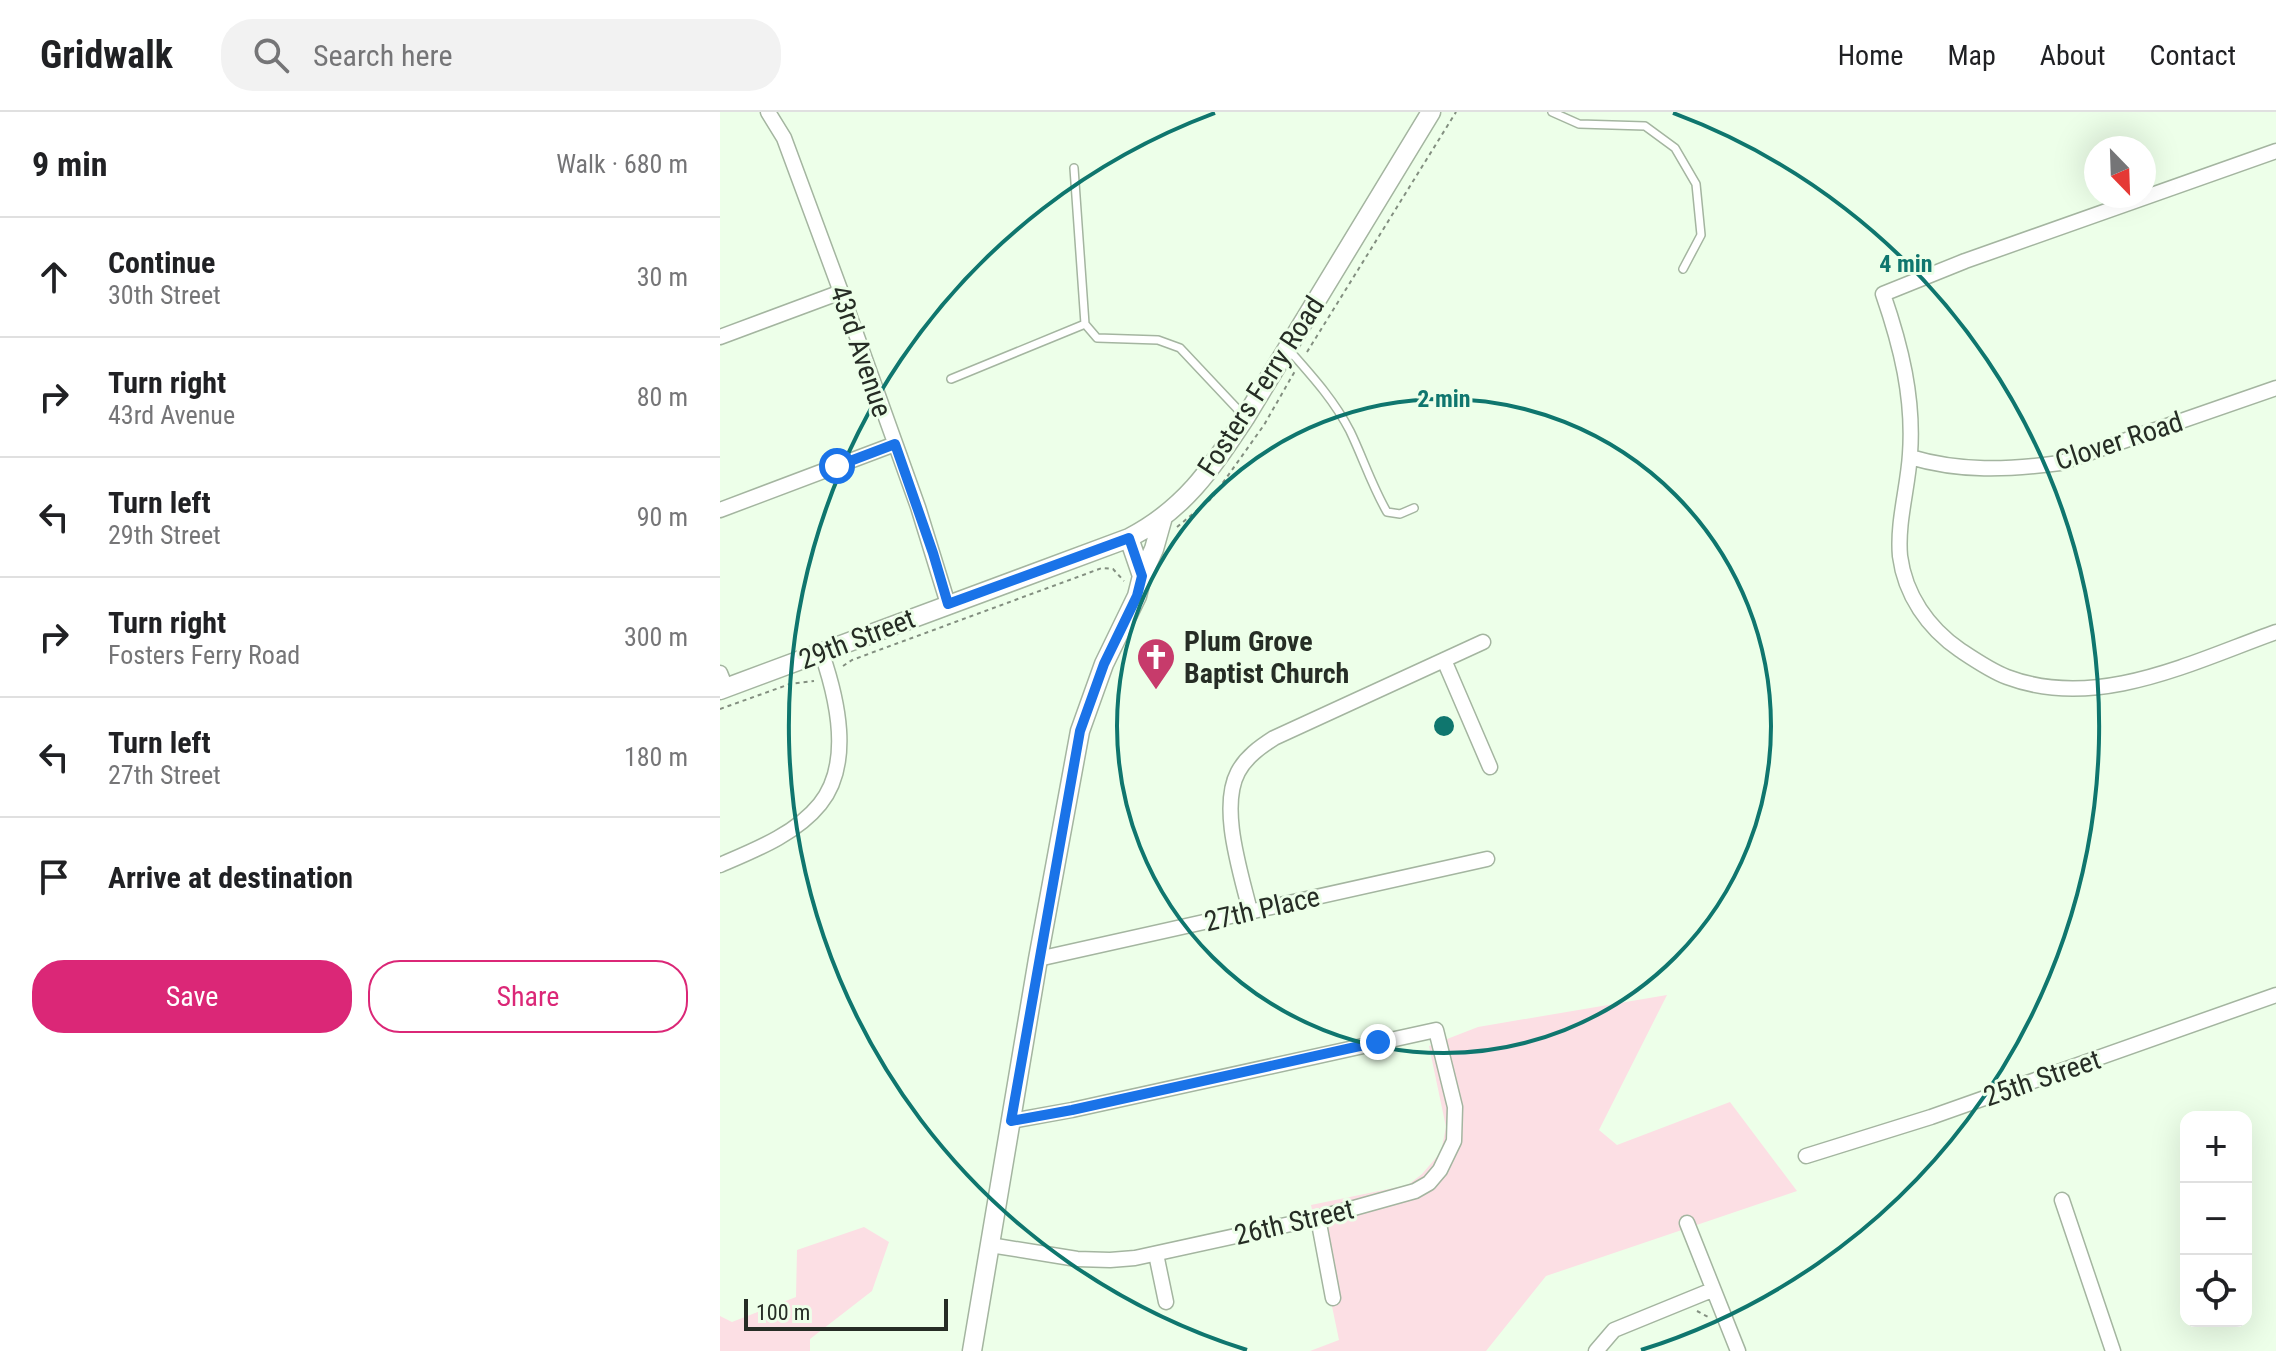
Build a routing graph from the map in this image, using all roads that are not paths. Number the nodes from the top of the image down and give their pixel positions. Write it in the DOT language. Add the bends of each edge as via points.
graph roads {
  1 [pos="768,112"];
  2 [pos="1431,112"];
  3 [pos="1552,112"];
  4 [pos="2276,151"];
  5 [pos="1074,168"];
  6 [pos="1683,269"];
  7 [pos="841,292"];
  8 [pos="1085,324"];
  9 [pos="720,337"];
  10 [pos="1287,349"];
  11 [pos="951,379"];
  12 [pos="2276,388"];
  13 [pos="1245,418"];
  14 [pos="895,444"];
  15 [pos="1910,457"];
  16 [pos="1414,508"];
  17 [pos="720,510"];
  18 [pos="1163,517"];
  19 [pos="1129,538"];
  20 [pos="1133,580"];
  21 [pos="948,604"];
  22 [pos="2276,632"];
  23 [pos="1483,642"];
  24 [pos="822,654"];
  25 [pos="1444,660"];
  26 [pos="722,684"];
  27 [pos="1490,767"];
  28 [pos="1487,859"];
  29 [pos="720,865"];
  30 [pos="1250,911"];
  31 [pos="1038,959"];
  32 [pos="2276,995"];
  33 [pos="1011,1121"];
  34 [pos="1806,1156"];
  35 [pos="2062,1200"];
  36 [pos="1318,1218"];
  37 [pos="1687,1223"];
  38 [pos="990,1245"];
  39 [pos="1156,1254"];
  40 [pos="1712,1290"];
  41 [pos="1333,1298"];
  42 [pos="1166,1302"];
  43 [pos="972,1351"];
  44 [pos="1596,1351"];
  45 [pos="1738,1351"];
  46 [pos="2113,1351"];
  1 -- 7 [label="street, 43rd Avenue" via="784,138"];
  2 -- 10 [label="street, Fosters Ferry Road"];
  3 -- 6 [label="lane" via="1579,124 1645,126 1675,148 1696,184 1701,235"];
  4 -- 15 [label="street" via="1883,294 1909,393"];
  5 -- 8 [label="lane"];
  7 -- 9 [label="street"];
  7 -- 14 [label="street, 43rd Avenue"];
  8 -- 11 [label="lane"];
  8 -- 13 [label="lane" via="1097,338 1158,340 1180,348"];
  10 -- 13 [label="street, Fosters Ferry Road"];
  10 -- 16 [label="lane" via="1329,395 1387,512"];
  12 -- 15 [label="street, Clover Road" via="2060,463 1978,469"];
  13 -- 18 [label="street, Fosters Ferry Road" via="1198,484"];
  14 -- 17 [label="street"];
  14 -- 21 [label="street, 43rd Avenue"];
  15 -- 22 [label="street" via="1900,541 1909,589 1935,631 2005,676 2069,690 2118,685"];
  18 -- 19 [label="street, Fosters Ferry Road"];
  18 -- 20 [label="street" via="1154,549"];
  19 -- 20 [label="street"];
  19 -- 21 [label="street, 29th Street"];
  20 -- 31 [label="street" via="1137,596 1080,731"];
  21 -- 24 [label="street, 29th Street"];
  23 -- 25 [label="street"];
  24 -- 26 [label="street, 29th Street"];
  24 -- 29 [label="street" via="838,726 834,775 820,805 768,844"];
  25 -- 27 [label="street"];
  25 -- 30 [label="street" via="1274,738 1246,759 1237,773 1230,807"];
  28 -- 30 [label="street, 27th Place"];
  30 -- 31 [label="street, 27th Place"];
  31 -- 33 [label="street"];
  32 -- 34 [label="street, 25th Street"];
  33 -- 36 [label="street, 26th Street" via="1436,1030 1456,1124 1449,1156 1429,1183"];
  33 -- 38 [label="street"];
  35 -- 46 [label="street"];
  36 -- 39 [label="street, 26th Street"];
  36 -- 41 [label="street"];
  37 -- 40 [label="street"];
  38 -- 39 [label="street, 26th Street" via="1077,1259"];
  38 -- 43 [label="street"];
  39 -- 42 [label="street"];
  40 -- 44 [label="street" via="1614,1330"];
  40 -- 45 [label="street"];
}
